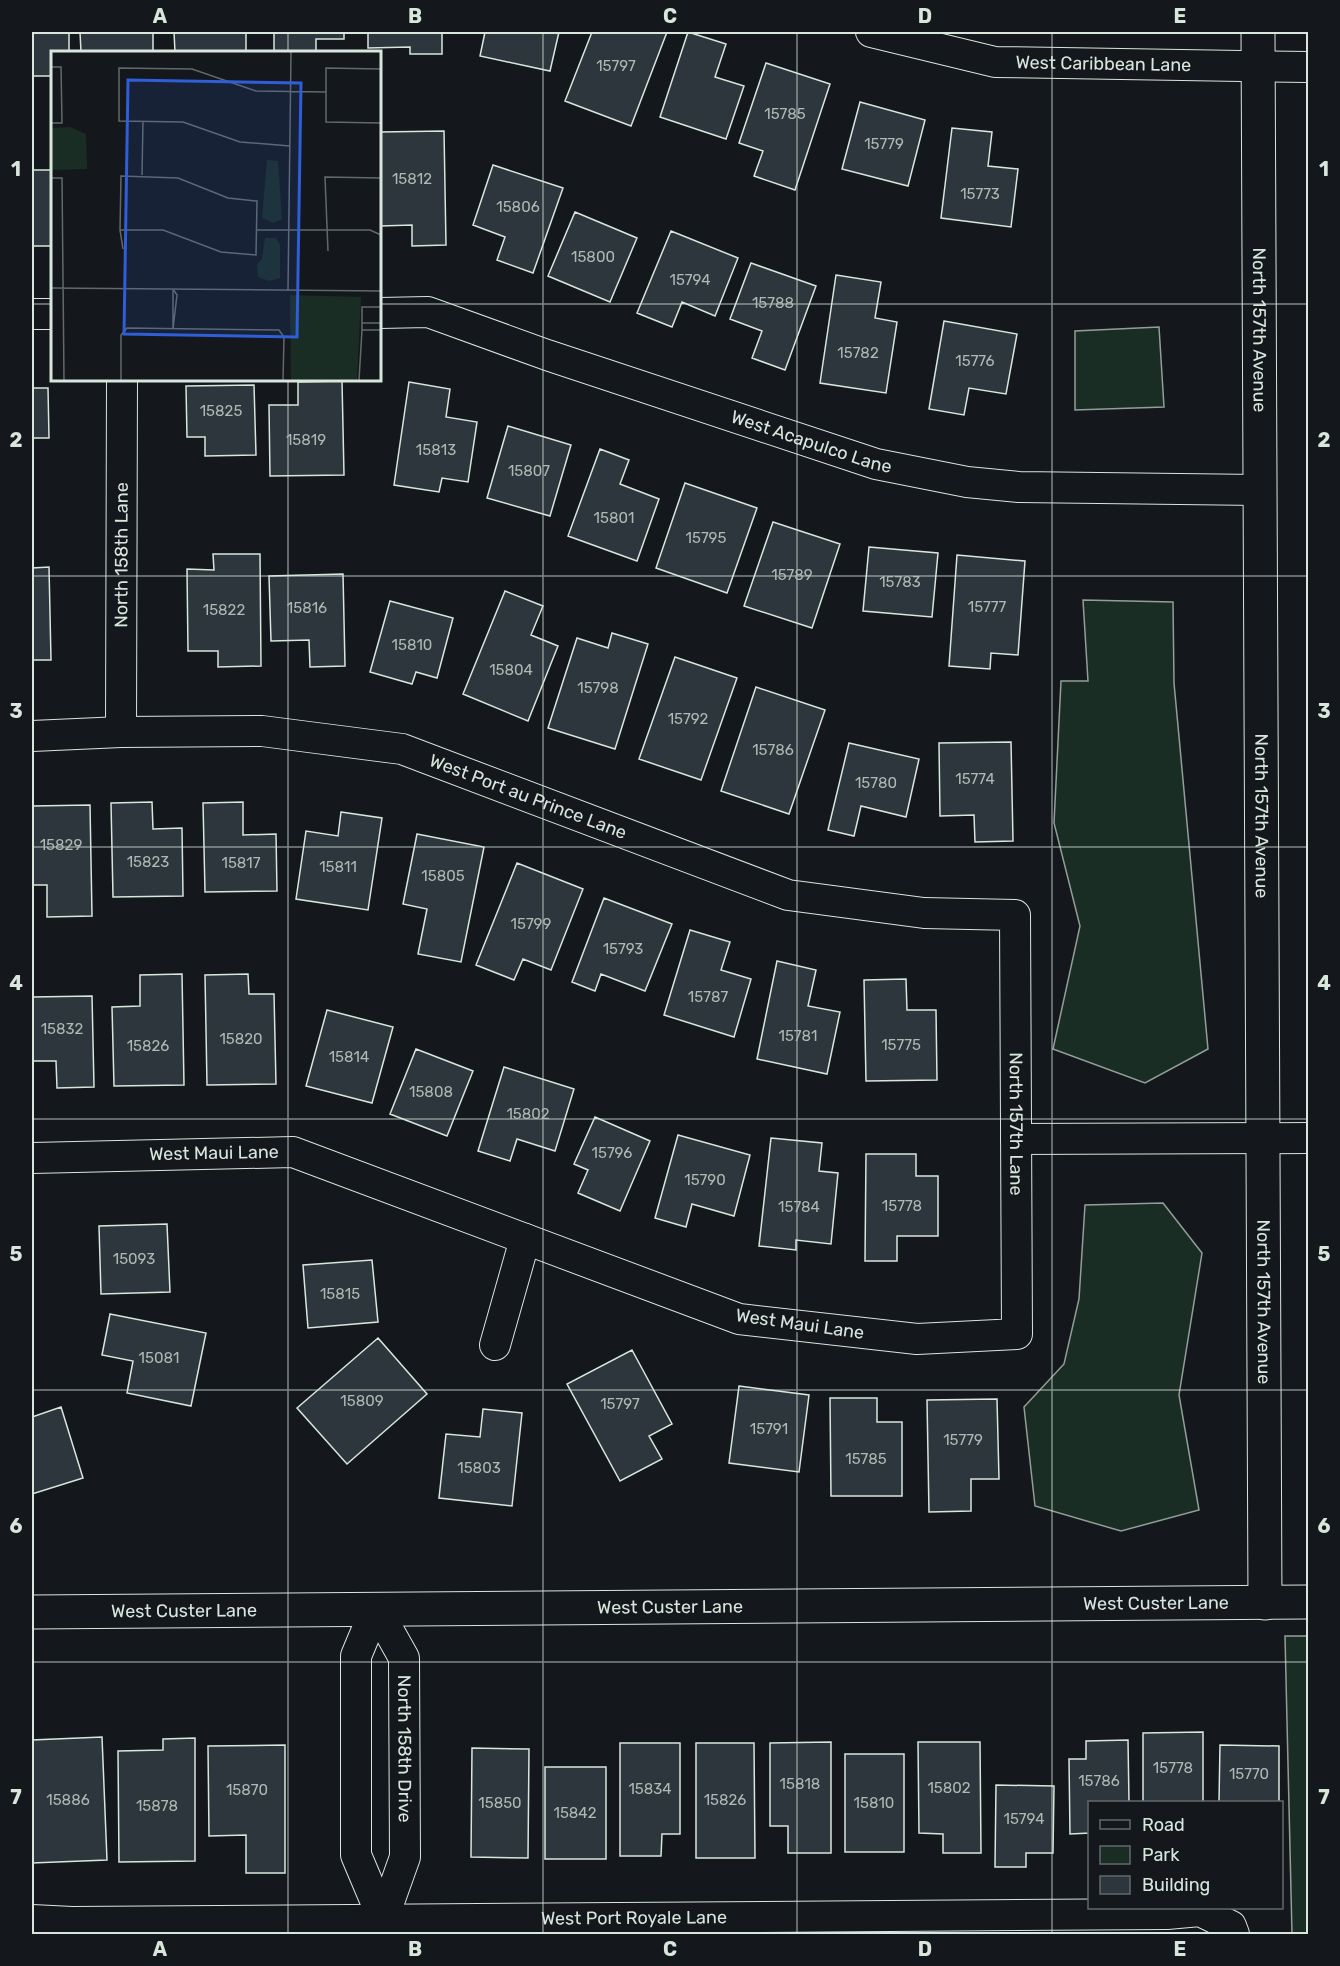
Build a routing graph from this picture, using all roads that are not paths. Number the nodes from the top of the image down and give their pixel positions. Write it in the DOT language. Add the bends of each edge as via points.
graph roads {
  1 [pos="871,32"];
  2 [pos="1258,32"];
  3 [pos="902,35"];
  4 [pos="1259,67"];
  5 [pos="1308,67"];
  6 [pos="381,313"];
  7 [pos="32,314"];
  8 [pos="51,314"];
  9 [pos="122,381"];
  10 [pos="1259,490"];
  11 [pos="121,732"];
  12 [pos="32,736"];
  13 [pos="1015,915"];
  14 [pos="1308,1138"];
  15 [pos="1016,1139"];
  16 [pos="1263,1139"];
  17 [pos="32,1158"];
  18 [pos="525,1239"];
  19 [pos="1017,1334"];
  20 [pos="495,1345"];
  21 [pos="1308,1602"];
  22 [pos="1265,1603"];
  23 [pos="376,1608"];
  24 [pos="32,1612"];
  25 [pos="356,1787"];
  26 [pos="406,1788"];
  27 [pos="383,1919"];
  28 [pos="32,1920"];
  29 [pos="1233,1930"];
  1 -- 3 [label="street, West Caribbean Lane"];
  2 -- 4 [label="street, North 157th Avenue"];
  3 -- 4 [label="street, West Caribbean Lane" via="995,62"];
  4 -- 5 [label="street, West Caribbean Lane"];
  4 -- 10 [label="street, North 157th Avenue"];
  6 -- 10 [label="street, West Acapulco Lane" via="428,312 876,465 1019,488"];
  7 -- 8 [label="street"];
  9 -- 11 [label="street, North 158th Lane"];
  10 -- 16 [label="street, North 157th Avenue"];
  11 -- 12 [label="street, West Port au Prince Lane"];
  11 -- 13 [label="street, West Port au Prince Lane" via="262,731 402,749 788,895 924,913"];
  13 -- 15 [label="street, North 157th Lane"];
  14 -- 16 [label="street"];
  15 -- 16 [label="street"];
  15 -- 19 [label="street, North 157th Lane"];
  16 -- 22 [label="street, North 157th Avenue"];
  17 -- 18 [label="street, West Maui Lane" via="293,1152"];
  18 -- 19 [label="street, West Maui Lane" via="739,1319 917,1339"];
  18 -- 20 [label="street"];
  21 -- 22 [label="street, West Custer Lane"];
  22 -- 23 [label="street, West Custer Lane"];
  23 -- 24 [label="street, West Custer Lane"];
  23 -- 25 [label="street" via="356,1656"];
  23 -- 26 [label="street, North 158th Drive" via="404,1658"];
  25 -- 26 [label="street"];
  25 -- 27 [label="street" via="357,1855"];
  26 -- 27 [label="street, North 158th Drive" via="405,1857"];
  27 -- 28 [label="street, West Port Royale Lane"];
  27 -- 29 [label="street, West Port Royale Lane" via="1200,1911"];
}
